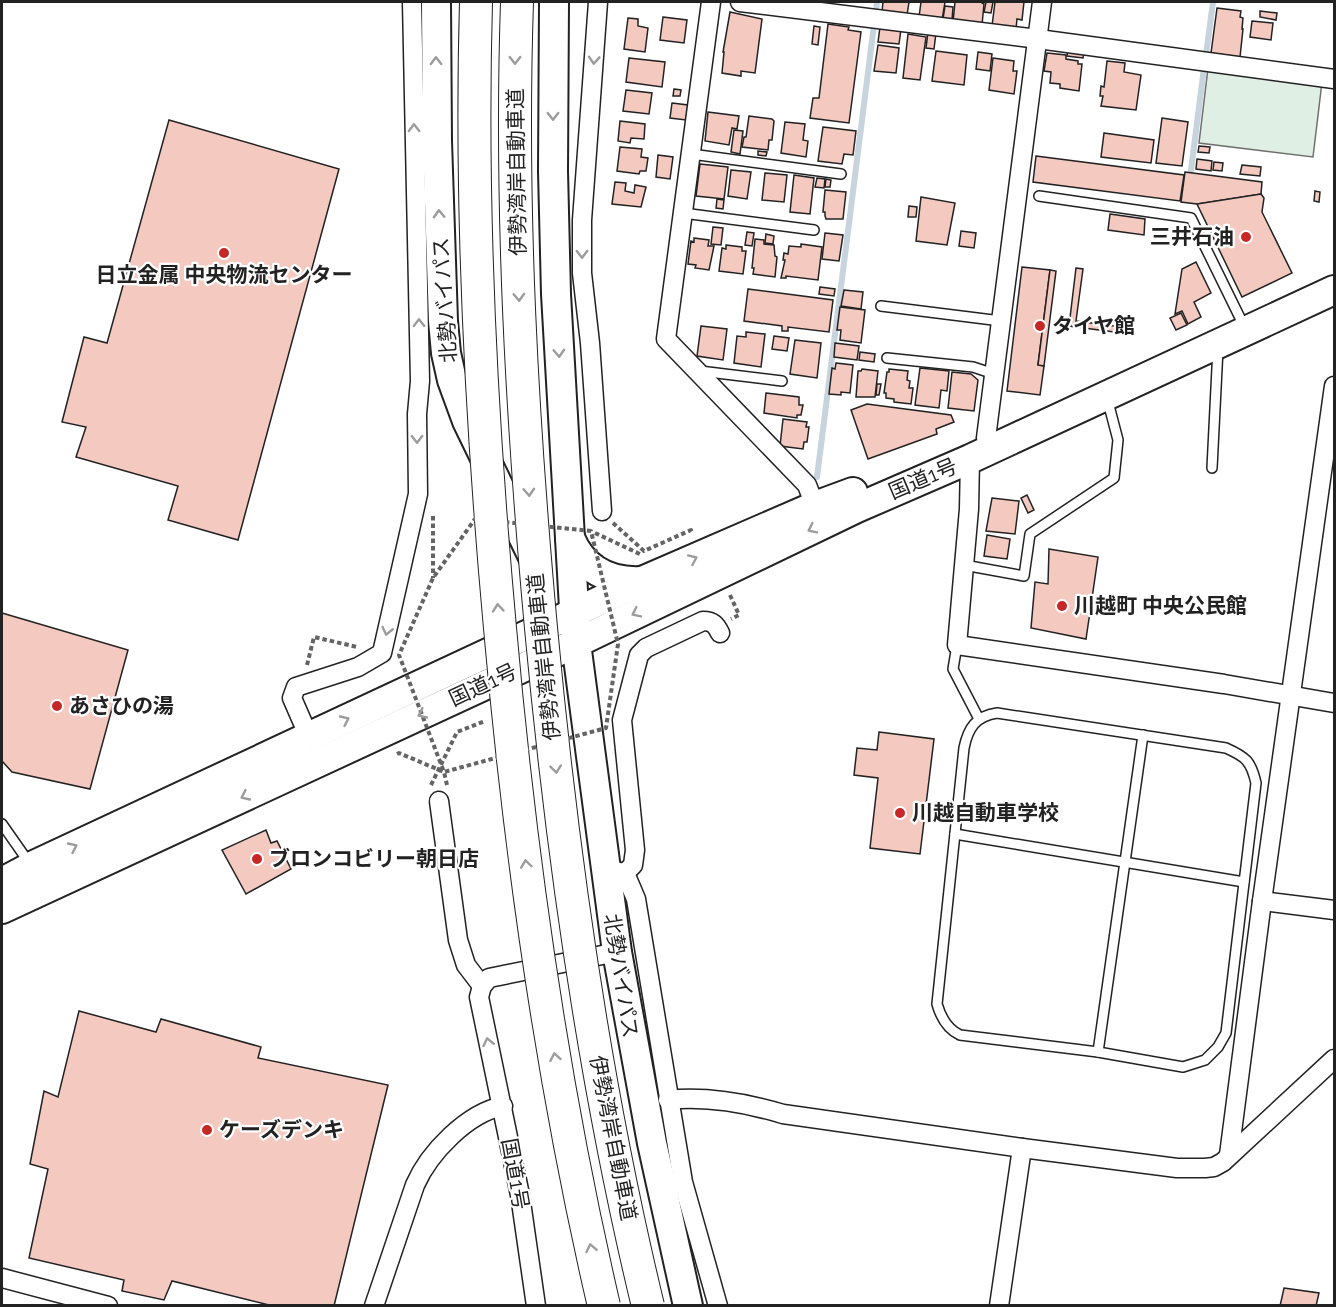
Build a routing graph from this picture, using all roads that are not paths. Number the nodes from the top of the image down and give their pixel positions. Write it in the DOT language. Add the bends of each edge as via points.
graph roads {
  1 [pos="412,2"];
  2 [pos="436,2"];
  3 [pos="476,2"];
  4 [pos="517,2"];
  5 [pos="554,2"];
  6 [pos="598,2"];
  7 [pos="711,2"];
  8 [pos="740,2"];
  9 [pos="1042,2"];
  10 [pos="1038,39"];
  11 [pos="1335,79"];
  12 [pos="691,154"];
  13 [pos="841,174"];
  14 [pos="1038,196"];
  15 [pos="683,213"];
  16 [pos="814,230"];
  17 [pos="1335,290"];
  18 [pos="881,306"];
  19 [pos="1001,321"];
  20 [pos="1246,330"];
  21 [pos="1218,343"];
  22 [pos="887,358"];
  23 [pos="695,370"];
  24 [pos="994,374"];
  25 [pos="452,380"];
  26 [pos="420,381"];
  27 [pos="782,381"];
  28 [pos="592,385"];
  29 [pos="1335,386"];
  30 [pos="561,387"];
  31 [pos="1100,397"];
  32 [pos="978,449"];
  33 [pos="1212,468"];
  34 [pos="815,506"];
  35 [pos="607,517"];
  36 [pos="580,533"];
  37 [pos="964,565"];
  38 [pos="642,581"];
  39 [pos="571,624"];
  40 [pos="718,629"];
  41 [pos="957,645"];
  42 [pos="1292,696"];
  43 [pos="1335,703"];
  44 [pos="979,719"];
  45 [pos="1143,735"];
  46 [pos="309,737"];
  47 [pos="439,801"];
  48 [pos="2,824"];
  49 [pos="955,834"];
  50 [pos="1123,863"];
  51 [pos="32,866"];
  52 [pos="615,871"];
  53 [pos="2,882"];
  54 [pos="1244,882"];
  55 [pos="1262,901"];
  56 [pos="2,909"];
  57 [pos="1335,910"];
  58 [pos="617,952"];
  59 [pos="482,986"];
  60 [pos="1098,1052"];
  61 [pos="1335,1059"];
  62 [pos="668,1100"];
  63 [pos="502,1106"];
  64 [pos="1023,1148"];
  65 [pos="1229,1155"];
  66 [pos="2,1278"];
  67 [pos="108,1305"];
  68 [pos="374,1305"];
  69 [pos="536,1305"];
  70 [pos="604,1305"];
  71 [pos="648,1305"];
  72 [pos="688,1305"];
  73 [pos="718,1305"];
  74 [pos="999,1305"];
  26 -- 1 [label="street, one-way"];
  25 -- 2 [label="highway, 北勢バイパス, one-way" via="442,321"];
  70 -- 3 [label="highway, 伊勢湾岸自動車道, one-way, bridge" via="547,1010 507,706 491,532 480,334 474,192"];
  4 -- 71 [label="highway, 伊勢湾岸自動車道, one-way, bridge" via="516,188 521,342 531,522 546,687 586,991"];
  5 -- 30 [label="highway, 北勢バイパス, one-way" via="555,261"];
  6 -- 28 [label="street, one-way" via="582,220 582,273"];
  7 -- 12 [label="street"];
  8 -- 10 [label="street"];
  9 -- 10 [label="street"];
  10 -- 11 [label="street"];
  10 -- 19 [label="street"];
  12 -- 13 [label="lane"];
  12 -- 15 [label="street"];
  14 -- 20 [label="lane" via="1191,218"];
  15 -- 16 [label="lane"];
  15 -- 23 [label="street" via="666,339"];
  17 -- 20 [label="highway, 国道1号"];
  18 -- 19 [label="lane"];
  19 -- 24 [label="street"];
  20 -- 21 [label="highway, 国道1号"];
  21 -- 31 [label="highway, 国道1号"];
  21 -- 33 [label="lane"];
  22 -- 24 [label="lane" via="973,367"];
  23 -- 27 [label="lane"];
  23 -- 34 [label="street" via="807,485"];
  24 -- 32 [label="street"];
  25 -- 26 [label="street"];
  25 -- 39 [label="highway, 北勢バイパス" via="467,421"];
  26 -- 46 [label="street, one-way" via="418,494 382,653 358,667 296,687 292,698"];
  28 -- 30 [label="street"];
  28 -- 35 [label="street"];
  29 -- 42 [label="street"];
  30 -- 36 [label="highway, 北勢バイパス"];
  31 -- 32 [label="highway, 国道1号"];
  31 -- 37 [label="lane" via="1118,440 1114,478 1030,534 1024,576"];
  32 -- 34 [label="highway, 国道1号"];
  32 -- 37 [label="street"];
  32 -- 39 [label="highway, 国道1号, one-way" via="857,508"];
  38 -- 34 [label="highway, 国道1号, one-way"];
  36 -- 38 [label="highway" via="583,561 593,569 615,579"];
  36 -- 39 [label="highway, 北勢バイパス"];
  37 -- 41 [label="street"];
  38 -- 39 [label="highway, 国道1号"];
  46 -- 39 [label="highway, 国道1号, one-way"];
  39 -- 52 [label="highway, 北勢バイパス"];
  39 -- 56 [label="highway, 国道1号, one-way"];
  40 -- 52 [label="street" via="710,621 703,621 639,655 622,720 635,850 633,865"];
  41 -- 42 [label="street"];
  41 -- 44 [label="lane" via="953,669"];
  42 -- 43 [label="street"];
  42 -- 55 [label="street"];
  44 -- 45 [label="lane" via="997,713"];
  44 -- 49 [label="lane" via="967,735"];
  45 -- 50 [label="lane"];
  45 -- 54 [label="lane" via="1226,748 1253,768 1256,783"];
  51 -- 46 [label="highway, 国道1号, one-way"];
  47 -- 59 [label="street" via="458,940 466,965"];
  48 -- 51 [label="lane"];
  49 -- 50 [label="lane"];
  49 -- 60 [label="lane" via="937,1004 942,1019 960,1035"];
  50 -- 54 [label="lane"];
  50 -- 60 [label="lane"];
  51 -- 53 [label="highway, 国道1号"];
  52 -- 58 [label="highway, 北勢バイパス"];
  52 -- 62 [label="street" via="636,899"];
  54 -- 60 [label="lane" via="1226,1033 1218,1047 1205,1060 1183,1067"];
  55 -- 57 [label="street"];
  55 -- 65 [label="street"];
  58 -- 59 [label="street" via="500,975 489,978"];
  58 -- 72 [label="highway, 北勢バイパス" via="652,1143"];
  63 -- 59 [label="street, 国道1号, one-way" via="480,1008"];
  61 -- 65 [label="street"];
  62 -- 64 [label="street" via="698,1098 753,1105 793,1115"];
  62 -- 73 [label="street" via="683,1182"];
  63 -- 68 [label="street" via="489,1109 431,1155 415,1185"];
  63 -- 69 [label="street, 国道1号"];
  64 -- 65 [label="street" via="1177,1168 1214,1167"];
  64 -- 74 [label="street"];
  66 -- 67 [label="street"];
}
